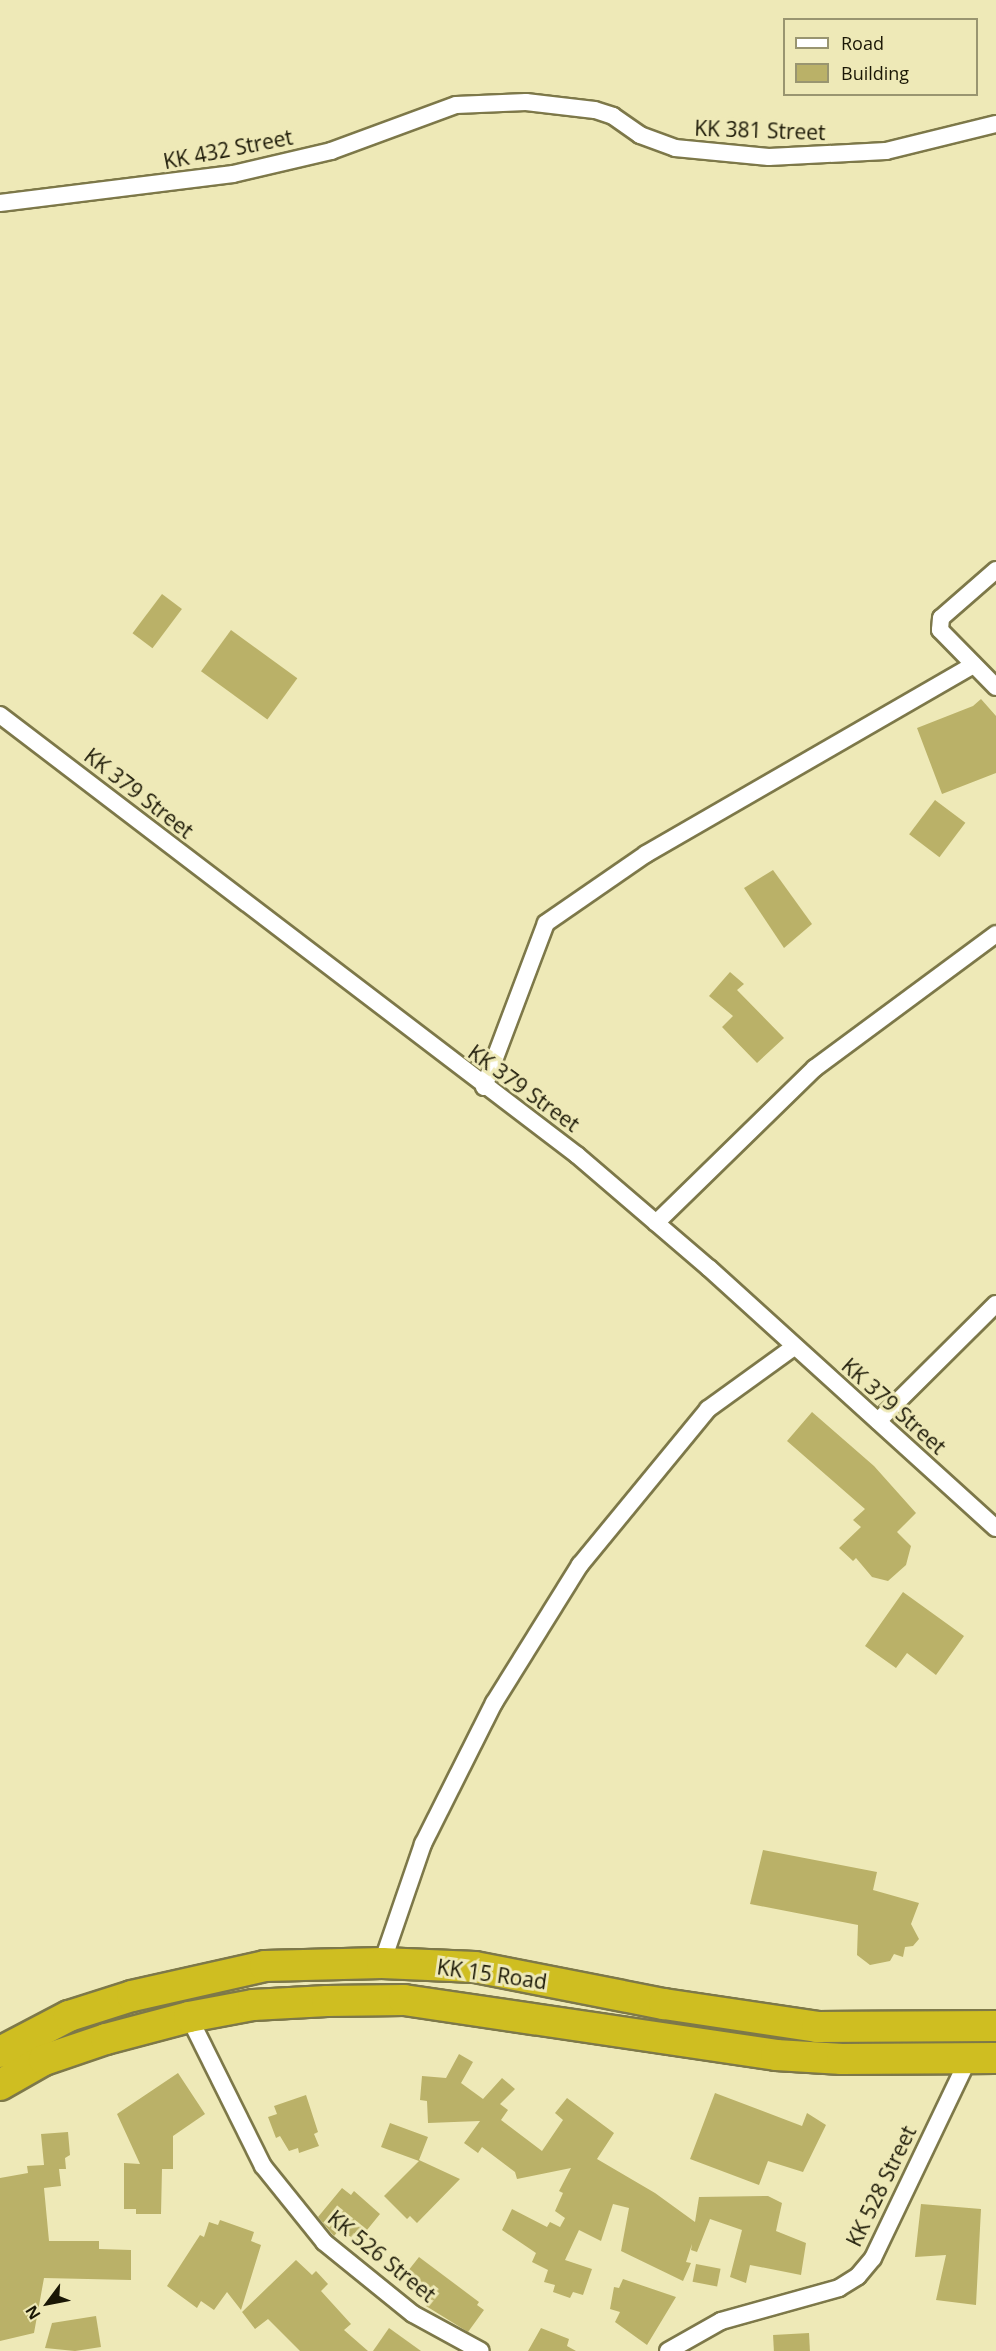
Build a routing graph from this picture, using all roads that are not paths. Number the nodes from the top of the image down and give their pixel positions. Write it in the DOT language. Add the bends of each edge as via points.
graph roads {
  1 [pos="456,105"];
  2 [pos="996,124"];
  3 [pos="0,203"];
  4 [pos="996,570"];
  5 [pos="973,665"];
  6 [pos="996,687"];
  7 [pos="0,715"];
  8 [pos="996,934"];
  9 [pos="484,1087"];
  10 [pos="656,1223"];
  11 [pos="996,1304"];
  12 [pos="794,1347"];
  13 [pos="878,1421"];
  14 [pos="996,1528"];
  15 [pos="382,1963"];
  16 [pos="189,2017"];
  17 [pos="996,2026"];
  18 [pos="0,2052"];
  19 [pos="982,2058"];
  20 [pos="0,2085"];
  21 [pos="481,2351"];
  22 [pos="668,2351"];
  1 -- 2 [label="street, KK 381 Street" via="526,102 595,110 675,148 769,157 886,151"];
  1 -- 3 [label="street, KK 432 Street" via="331,151 233,174"];
  4 -- 5 [label="street" via="941,618 940,630"];
  5 -- 6 [label="street"];
  5 -- 9 [label="street" via="646,854 546,923"];
  7 -- 9 [label="street, KK 379 Street"];
  8 -- 10 [label="street" via="815,1068"];
  9 -- 10 [label="street, KK 379 Street" via="577,1155"];
  10 -- 12 [label="street, KK 379 Street"];
  11 -- 13 [label="street"];
  12 -- 13 [label="street, KK 379 Street"];
  12 -- 15 [label="street" via="708,1409 580,1565 494,1703 423,1844"];
  13 -- 14 [label="street, KK 379 Street"];
  15 -- 17 [label="highway, KK 15 Road" via="475,1967 664,2004 817,2026"];
  15 -- 18 [label="highway, KK 15 Road" via="265,1966 132,1996 69,2016"];
  16 -- 19 [label="highway, KK 15 Road" via="253,2005 404,2000 776,2055 842,2059"];
  16 -- 20 [label="highway, KK 15 Road" via="44,2060"];
  16 -- 21 [label="street, KK 526 Street" via="263,2166 316,2233 413,2314"];
  19 -- 22 [label="street, KK 528 Street" via="873,2258 858,2276 838,2288 721,2321"];
}
